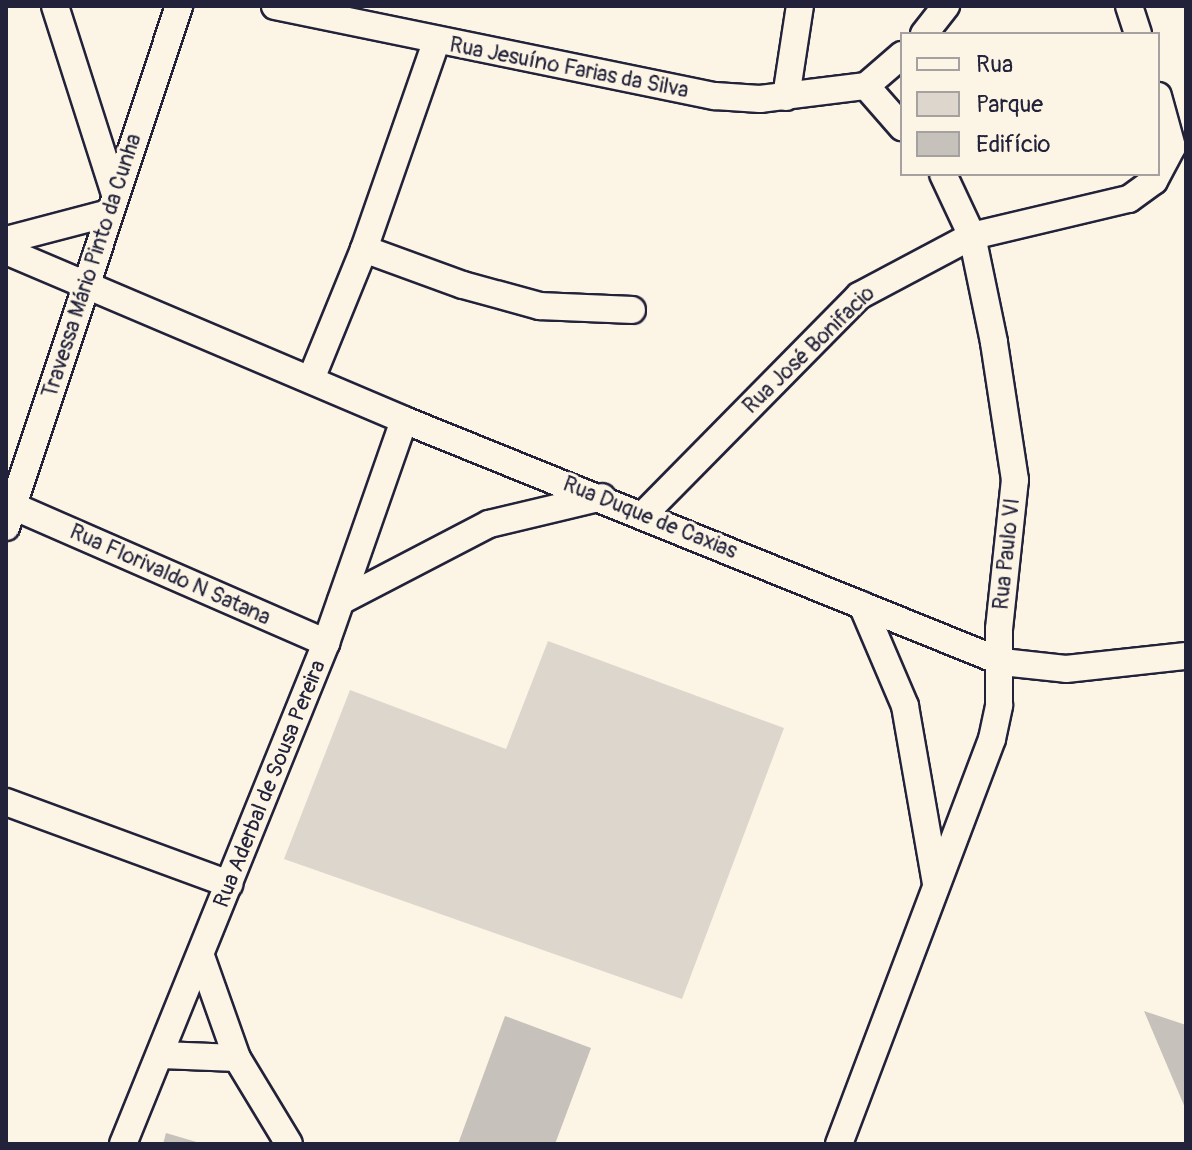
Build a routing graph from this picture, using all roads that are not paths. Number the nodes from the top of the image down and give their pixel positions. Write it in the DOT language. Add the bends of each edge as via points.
graph roads {
  1 [pos="55,6"];
  2 [pos="179,6"];
  3 [pos="275,6"];
  4 [pos="800,6"];
  5 [pos="946,6"];
  6 [pos="926,32"];
  7 [pos="436,42"];
  8 [pos="900,57"];
  9 [pos="866,86"];
  10 [pos="786,97"];
  11 [pos="1160,105"];
  12 [pos="900,125"];
  13 [pos="1160,172"];
  14 [pos="944,176"];
  15 [pos="1157,176"];
  16 [pos="112,203"];
  17 [pos="972,236"];
  18 [pos="6,240"];
  19 [pos="364,249"];
  20 [pos="6,251"];
  21 [pos="86,285"];
  22 [pos="632,310"];
  23 [pos="311,379"];
  24 [pos="404,420"];
  25 [pos="602,497"];
  26 [pos="644,514"];
  27 [pos="10,517"];
  28 [pos="341,601"];
  29 [pos="862,605"];
  30 [pos="326,643"];
  31 [pos="1186,656"];
  32 [pos="1002,662"];
  33 [pos="6,802"];
  34 [pos="229,884"];
  35 [pos="937,886"];
  36 [pos="202,959"];
  37 [pos="161,1055"];
  38 [pos="237,1058"];
  39 [pos="123,1144"];
  40 [pos="289,1144"];
  41 [pos="839,1144"];
  1 -- 16 [label="street"];
  2 -- 16 [label="street, Travessa Mário Pinto da Cunha"];
  3 -- 7 [label="street, Rua Jesuíno Farias da Silva"];
  4 -- 10 [label="street"];
  5 -- 6 [label="street"];
  7 -- 10 [label="street, Rua Jesuíno Farias da Silva" via="659,88 715,96"];
  7 -- 19 [label="street"];
  8 -- 9 [label="street"];
  9 -- 10 [label="street, Rua Jesuíno Farias da Silva"];
  9 -- 12 [label="street"];
  11 -- 13 [label="street, Rua José Bonifacio" via="1171,155"];
  14 -- 17 [label="street, Rua Paulo VI"];
  15 -- 17 [label="street, Rua José Bonifacio" via="1129,199"];
  16 -- 18 [label="street"];
  16 -- 21 [label="street, Travessa Mário Pinto da Cunha"];
  17 -- 26 [label="street, Rua José Bonifacio" via="859,296"];
  17 -- 32 [label="street, Rua Paulo VI" via="1015,480 999,629"];
  19 -- 22 [label="street" via="540,306"];
  19 -- 23 [label="street"];
  20 -- 21 [label="street"];
  21 -- 23 [label="street, Rua Duque de Caxias"];
  21 -- 27 [label="street, Travessa Mário Pinto da Cunha"];
  23 -- 24 [label="street, Rua Duque de Caxias"];
  24 -- 25 [label="street, Rua Duque de Caxias"];
  24 -- 28 [label="street, Rua Aderbal de Sousa Pereira"];
  25 -- 26 [label="street, Rua Duque de Caxias"];
  25 -- 28 [label="street" via="489,524"];
  26 -- 29 [label="street, Rua Duque de Caxias"];
  27 -- 30 [label="street, Rua Florivaldo N Satana"];
  28 -- 30 [label="street, Rua Aderbal de Sousa Pereira"];
  29 -- 32 [label="street, Rua Duque de Caxias"];
  29 -- 35 [label="street" via="905,706"];
  30 -- 34 [label="street, Rua Aderbal de Sousa Pereira"];
  31 -- 32 [label="street, Rua Duque de Caxias" via="1066,669"];
  32 -- 35 [label="street, Rua Paulo VI" via="992,739"];
  33 -- 34 [label="street"];
  34 -- 36 [label="street, Rua Aderbal de Sousa Pereira"];
  35 -- 41 [label="street, Rua Paulo VI"];
  36 -- 37 [label="street, Rua Aderbal de Sousa Pereira"];
  36 -- 38 [label="street"];
  37 -- 38 [label="street"];
  37 -- 39 [label="street, Rua Aderbal de Sousa Pereira"];
  38 -- 40 [label="street"];
}
